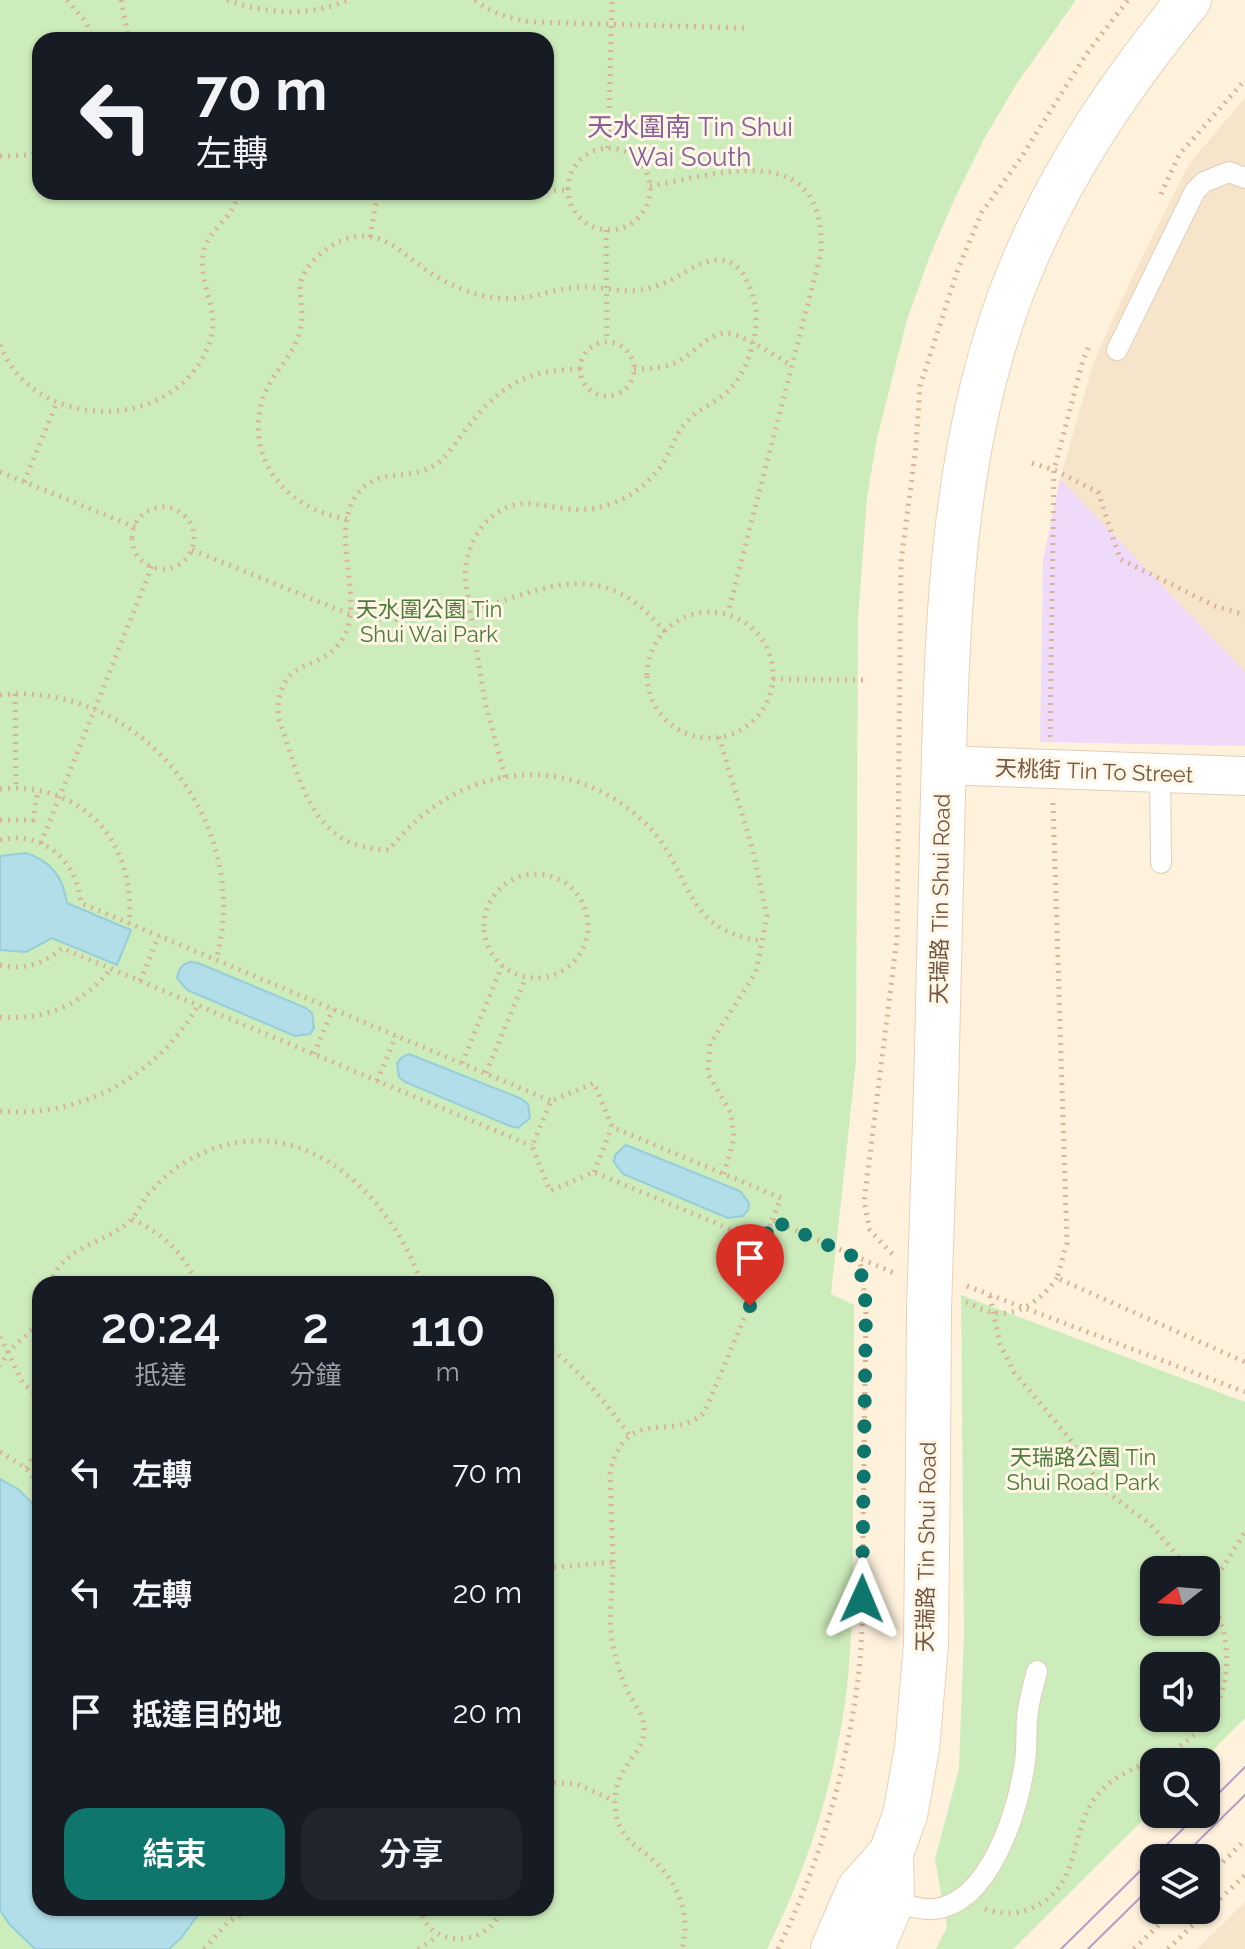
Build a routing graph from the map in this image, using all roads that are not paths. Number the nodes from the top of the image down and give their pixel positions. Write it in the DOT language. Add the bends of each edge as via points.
graph roads {
  1 [pos="1189,0"];
  2 [pos="1245,178"];
  3 [pos="1117,350"];
  4 [pos="943,765"];
  5 [pos="1160,774"];
  6 [pos="1245,776"];
  7 [pos="1161,863"];
  8 [pos="1037,1671"];
  9 [pos="898,1834"];
  10 [pos="901,1904"];
  11 [pos="833,1949"];
  12 [pos="872,1949"];
  13 [pos="897,1949"];
  1 -- 4 [label="main road, 天瑞路 Tin Shui Road" via="1133,69 1071,166 1020,271 989,363 966,469 952,580"];
  2 -- 3 [label="lane" via="1229,172 1217,175 1195,191"];
  4 -- 5 [label="street, 天桃街 Tin To Street"];
  4 -- 9 [label="main road, 天瑞路 Tin Shui Road, bridge" via="926,1645 917,1748"];
  5 -- 6 [label="street, 天桃街 Tin To Street"];
  5 -- 7 [label="lane"];
  8 -- 10 [label="lane" via="1014,1814 981,1878 950,1905 933,1909"];
  9 -- 10 [label="main road, 天瑞路 Tin Shui Road"];
  9 -- 11 [label="main road" via="859,1889"];
  10 -- 12 [label="main road, 天瑞路 Tin Shui Road"];
  10 -- 13 [label="main road"];
}
